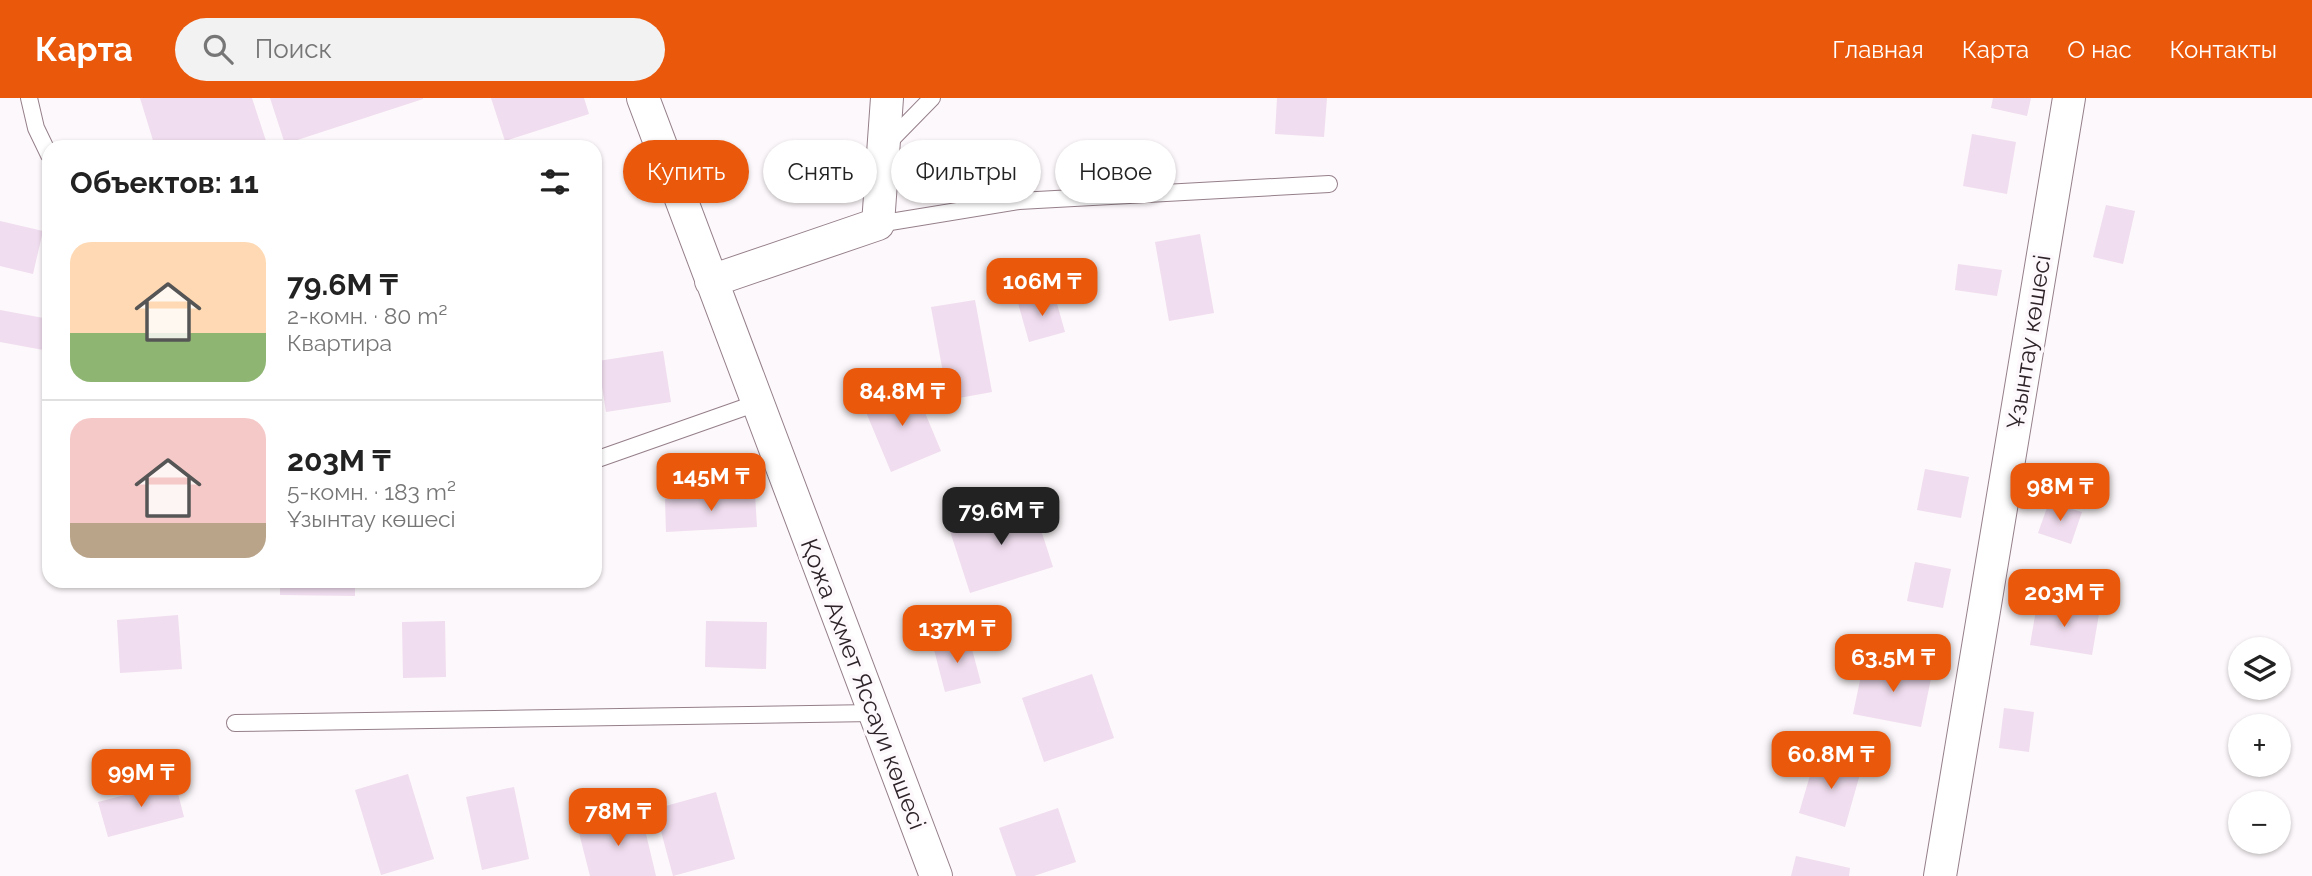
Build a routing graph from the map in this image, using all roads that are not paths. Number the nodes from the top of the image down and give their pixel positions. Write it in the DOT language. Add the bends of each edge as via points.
graph roads {
  1 [pos="29,98"];
  2 [pos="643,98"];
  3 [pos="887,98"];
  4 [pos="932,98"];
  5 [pos="2069,98"];
  6 [pos="42,140"];
  7 [pos="884,148"];
  8 [pos="1329,184"];
  9 [pos="878,223"];
  10 [pos="711,281"];
  11 [pos="757,403"];
  12 [pos="602,458"];
  13 [pos="874,713"];
  14 [pos="235,723"];
  15 [pos="936,876"];
  16 [pos="1940,876"];
  1 -- 6 [label="lane"];
  2 -- 10 [label="street, Қожа Ахмет Яссауи көшесі"];
  3 -- 7 [label="street"];
  4 -- 7 [label="lane"];
  5 -- 16 [label="street, Ұзынтау көшесі"];
  7 -- 9 [label="street"];
  8 -- 9 [label="lane" via="1019,201"];
  9 -- 10 [label="street"];
  10 -- 11 [label="street, Қожа Ахмет Яссауи көшесі"];
  11 -- 12 [label="lane"];
  11 -- 13 [label="street, Қожа Ахмет Яссауи көшесі"];
  13 -- 14 [label="lane"];
  13 -- 15 [label="street, Қожа Ахмет Яссауи көшесі"];
}
